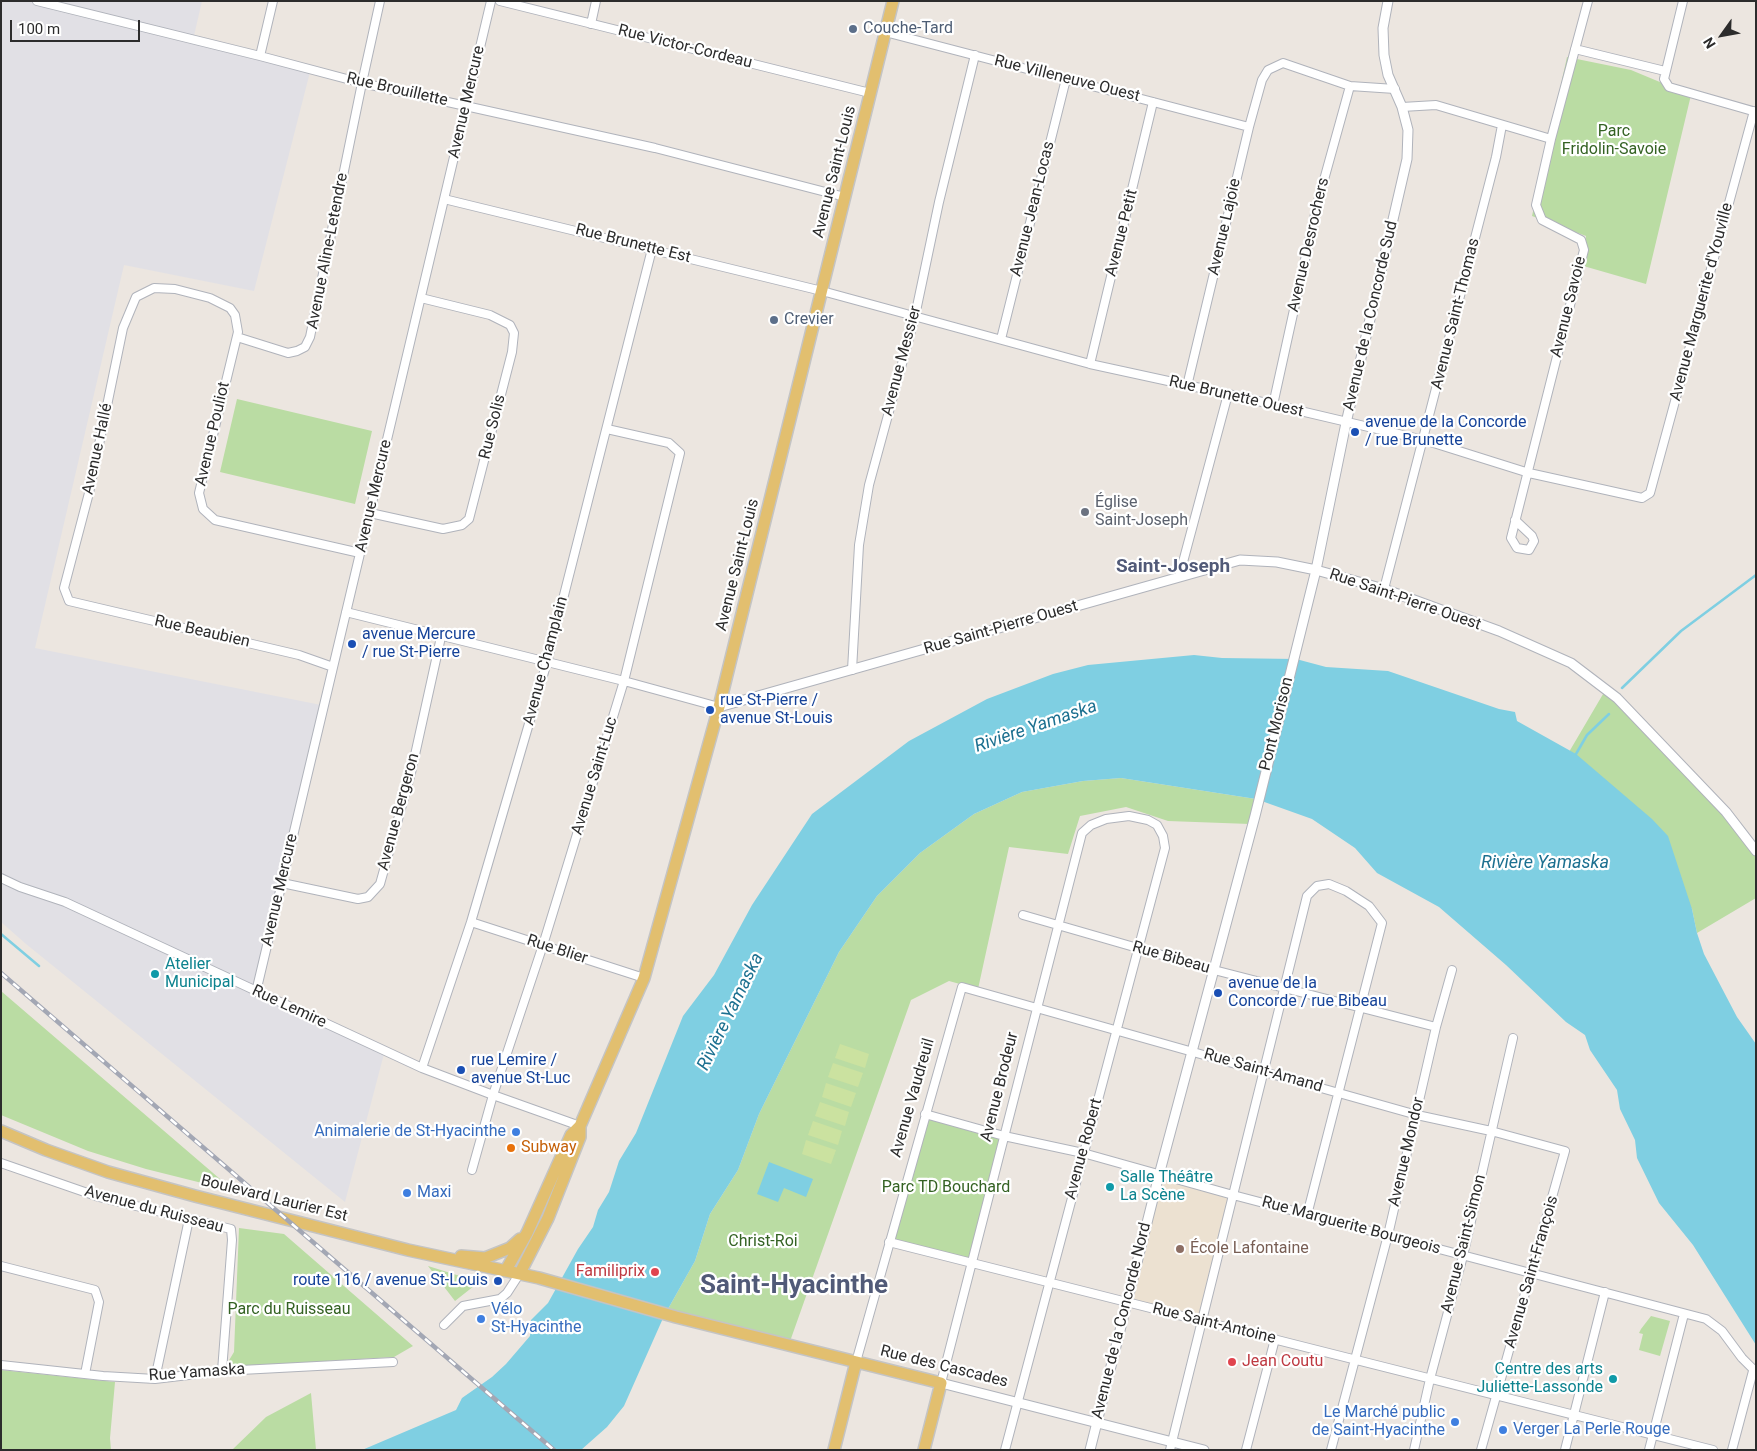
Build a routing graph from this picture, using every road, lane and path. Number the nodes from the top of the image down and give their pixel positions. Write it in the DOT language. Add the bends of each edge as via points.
graph roads {
  1 [pos="37,1"];
  2 [pos="273,1"];
  3 [pos="380,1"];
  4 [pos="491,1"];
  5 [pos="500,1"];
  6 [pos="596,1"];
  7 [pos="893,1"];
  8 [pos="1388,1"];
  9 [pos="1588,1"];
  10 [pos="1683,1"];
  11 [pos="591,24"];
  12 [pos="885,32"];
  13 [pos="1575,49"];
  14 [pos="260,56"];
  15 [pos="975,56"];
  16 [pos="1665,71"];
  17 [pos="1066,79"];
  18 [pos="362,83"];
  19 [pos="1350,86"];
  20 [pos="1395,90"];
  21 [pos="870,93"];
  22 [pos="1154,102"];
  23 [pos="466,106"];
  24 [pos="1402,107"];
  25 [pos="1755,112"];
  26 [pos="1502,125"];
  27 [pos="1249,127"];
  28 [pos="1551,139"];
  29 [pos="845,197"];
  30 [pos="444,199"];
  31 [pos="652,249"];
  32 [pos="822,291"];
  33 [pos="136,296"];
  34 [pos="421,298"];
  35 [pos="915,316"];
  36 [pos="237,337"];
  37 [pos="1001,339"];
  38 [pos="1090,364"];
  39 [pos="1187,386"];
  40 [pos="1228,394"];
  41 [pos="1272,405"];
  42 [pos="1346,423"];
  43 [pos="607,428"];
  44 [pos="1424,440"];
  45 [pos="1529,473"];
  46 [pos="1650,493"];
  47 [pos="370,513"];
  48 [pos="1516,520"];
  49 [pos="360,553"];
  50 [pos="1316,570"];
  51 [pos="1179,577"];
  52 [pos="1384,589"];
  53 [pos="69,601"];
  54 [pos="346,612"];
  55 [pos="1300,632"];
  56 [pos="442,637"];
  57 [pos="547,662"];
  58 [pos="333,667"];
  59 [pos="852,670"];
  60 [pos="624,681"];
  61 [pos="719,707"];
  62 [pos="1255,816"];
  63 [pos="1165,848"];
  64 [pos="1756,851"];
  65 [pos="1,878"];
  66 [pos="282,883"];
  67 [pos="1023,915"];
  68 [pos="471,922"];
  69 [pos="1059,926"];
  70 [pos="543,945"];
  71 [pos="1138,948"];
  72 [pos="1214,970"];
  73 [pos="1452,970"];
  74 [pos="644,978"];
  75 [pos="962,987"];
  76 [pos="1284,988"];
  77 [pos="256,992"];
  78 [pos="1361,1007"];
  79 [pos="1037,1008"];
  80 [pos="1436,1027"];
  81 [pos="1117,1030"];
  82 [pos="1513,1038"];
  83 [pos="1192,1051"];
  84 [pos="422,1068"];
  85 [pos="1264,1071"];
  86 [pos="1339,1092"];
  87 [pos="493,1095"];
  88 [pos="925,1114"];
  89 [pos="1417,1115"];
  90 [pos="580,1126"];
  91 [pos="1,1131"];
  92 [pos="1491,1131"];
  93 [pos="1004,1136"];
  94 [pos="1565,1151"];
  95 [pos="1083,1153"];
  96 [pos="1,1163"];
  97 [pos="472,1170"];
  98 [pos="1160,1175"];
  99 [pos="1233,1196"];
  100 [pos="1307,1215"];
  101 [pos="189,1219"];
  102 [pos="527,1234"];
  103 [pos="1388,1235"];
  104 [pos="889,1242"];
  105 [pos="408,1250"];
  106 [pos="1463,1256"];
  107 [pos="972,1263"];
  108 [pos="1,1266"];
  109 [pos="506,1270"];
  110 [pos="1531,1272"];
  111 [pos="520,1273"];
  112 [pos="545,1280"];
  113 [pos="1050,1282"];
  114 [pos="1605,1292"];
  115 [pos="1127,1302"];
  116 [pos="1684,1314"];
  117 [pos="1202,1321"];
  118 [pos="444,1325"];
  119 [pos="1275,1339"];
  120 [pos="1355,1359"];
  121 [pos="393,1362"];
  122 [pos="856,1362"];
  123 [pos="1,1365"];
  124 [pos="222,1371"];
  125 [pos="1755,1371"];
  126 [pos="85,1374"];
  127 [pos="155,1379"];
  128 [pos="1430,1379"];
  129 [pos="941,1383"];
  130 [pos="1497,1395"];
  131 [pos="1018,1402"];
  132 [pos="1574,1415"];
  133 [pos="1097,1422"];
  134 [pos="1653,1435"];
  135 [pos="1171,1446"];
  136 [pos="834,1450"];
  137 [pos="924,1450"];
  138 [pos="1005,1450"];
  139 [pos="1090,1450"];
  140 [pos="1204,1450"];
  141 [pos="1246,1450"];
  142 [pos="1331,1450"];
  143 [pos="1414,1450"];
  144 [pos="1481,1450"];
  145 [pos="1565,1450"];
  146 [pos="1650,1450"];
  147 [pos="1712,1450"];
  148 [pos="1732,1450"];
  1 -- 14 [label="street, Rue Brouillette"];
  2 -- 14 [label="street"];
  3 -- 18 [label="street, Avenue Aline-Letendre"];
  4 -- 23 [label="street, Avenue Mercure"];
  5 -- 11 [label="street, Rue Victor-Cordeau"];
  6 -- 11 [label="street"];
  7 -- 12 [label="main road, Avenue Saint-Louis"];
  8 -- 20 [label="street, Avenue de la Concorde Sud" via="1383,28 1384,55"];
  9 -- 13 [label="street, Avenue Savoie"];
  10 -- 16 [label="street"];
  11 -- 21 [label="street, Rue Victor-Cordeau"];
  12 -- 15 [label="street, Rue Villeneuve Ouest"];
  12 -- 21 [label="main road, Avenue Saint-Louis"];
  13 -- 16 [label="street"];
  13 -- 28 [label="street, Avenue Savoie"];
  14 -- 18 [label="street, Rue Brouillette"];
  15 -- 17 [label="street, Rue Villeneuve Ouest"];
  15 -- 35 [label="street, Avenue Messier"];
  16 -- 25 [label="street" via="1664,79 1669,87"];
  17 -- 22 [label="street, Rue Villeneuve Ouest"];
  17 -- 37 [label="street, Avenue Jean-Locas"];
  18 -- 23 [label="street, Rue Brouillette"];
  18 -- 36 [label="street, Avenue Aline-Letendre" via="310,337 305,347 288,353"];
  19 -- 20 [label="street"];
  19 -- 27 [label="street, Avenue Lajoie" via="1283,63 1268,70 1262,80"];
  19 -- 41 [label="street, Avenue Desrochers" via="1318,205"];
  20 -- 24 [label="street, Avenue de la Concorde Sud"];
  21 -- 29 [label="main road, Avenue Saint-Louis"];
  22 -- 27 [label="street, Rue Villeneuve Ouest"];
  22 -- 38 [label="street, Avenue Petit"];
  23 -- 29 [label="street, Rue Brouillette" via="655,148"];
  23 -- 30 [label="street, Avenue Mercure"];
  24 -- 26 [label="street" via="1436,105"];
  24 -- 42 [label="street, Avenue de la Concorde Sud" via="1408,130 1407,159"];
  25 -- 46 [label="street, Avenue Marguerite d'Youville"];
  26 -- 28 [label="street"];
  26 -- 44 [label="street, Avenue Saint-Thomas"];
  27 -- 39 [label="street, Avenue Lajoie"];
  28 -- 45 [label="street, Avenue Savoie" via="1536,205 1542,220 1580,240 1584,250"];
  29 -- 32 [label="main road, Avenue Saint-Louis"];
  30 -- 31 [label="street, Rue Brunette Est"];
  30 -- 34 [label="street, Avenue Mercure"];
  31 -- 32 [label="street, Rue Brunette Est"];
  31 -- 43 [label="street, Avenue Champlain"];
  32 -- 35 [label="street, Rue Brunette Ouest"];
  32 -- 61 [label="main road, Avenue Saint-Louis"];
  33 -- 36 [label="street, Avenue Pouliot" via="154,288 175,289 210,298 230,308 236,315"];
  33 -- 53 [label="street, Avenue Hallé" via="123,328 89,493 64,588"];
  34 -- 47 [label="street, Avenue Mercure"];
  34 -- 47 [label="street, Rue Solis" via="490,315 510,325 514,333 512,352 469,519 443,529"];
  35 -- 37 [label="street, Rue Brunette Ouest"];
  35 -- 59 [label="street, Avenue Messier" via="869,485 859,545"];
  36 -- 49 [label="street, Avenue Pouliot" via="199,493 203,509 215,520"];
  37 -- 38 [label="street, Rue Brunette Ouest"];
  38 -- 39 [label="street, Rue Brunette Ouest"];
  39 -- 40 [label="street, Rue Brunette Ouest"];
  40 -- 41 [label="street, Rue Brunette Ouest"];
  40 -- 51 [label="street"];
  41 -- 42 [label="street, Rue Brunette Ouest"];
  42 -- 44 [label="street, Rue Brunette Ouest"];
  42 -- 50 [label="street, Avenue de la Concorde Sud"];
  43 -- 57 [label="street, Avenue Champlain"];
  43 -- 60 [label="street, Avenue Saint-Luc" via="669,444 680,453"];
  44 -- 45 [label="street, Rue Brunette Ouest"];
  44 -- 52 [label="street, Avenue Saint-Thomas"];
  45 -- 46 [label="street, Rue Brunette Ouest" via="1642,498"];
  45 -- 48 [label="street, Avenue Savoie"];
  47 -- 49 [label="street, Avenue Mercure"];
  49 -- 54 [label="street, Avenue Mercure"];
  50 -- 51 [label="street, Rue Saint-Pierre Ouest" via="1277,562 1240,560"];
  50 -- 52 [label="street, Rue Saint-Pierre Ouest"];
  50 -- 55 [label="street, Avenue de la Concorde Sud"];
  51 -- 59 [label="street, Rue Saint-Pierre Ouest"];
  52 -- 64 [label="street, Rue Saint-Pierre Ouest" via="1499,631 1571,662 1617,698 1726,812"];
  53 -- 58 [label="street, Rue Beaubien" via="300,655"];
  54 -- 56 [label="street"];
  54 -- 58 [label="street, Avenue Mercure"];
  55 -- 62 [label="street, Pont Morison"];
  56 -- 57 [label="street"];
  56 -- 66 [label="street, Avenue Bergeron" via="411,773 380,884 368,897 358,899"];
  57 -- 60 [label="street"];
  57 -- 68 [label="street, Avenue Champlain"];
  58 -- 66 [label="street, Avenue Mercure"];
  59 -- 61 [label="street, Rue Saint-Pierre Ouest"];
  60 -- 61 [label="street"];
  60 -- 70 [label="street, Avenue Saint-Luc"];
  61 -- 74 [label="main road, Avenue Saint-Louis"];
  62 -- 72 [label="street, Avenue de la Concorde Nord"];
  63 -- 69 [label="street, Avenue Brodeur" via="1157,826 1148,820 1129,816 1091,825 1082,833"];
  63 -- 71 [label="street, Avenue Robert"];
  65 -- 77 [label="street, Rue Lemire" via="64,902"];
  66 -- 77 [label="street, Avenue Mercure"];
  67 -- 69 [label="street, Rue Bibeau"];
  68 -- 70 [label="street, Rue Blier"];
  68 -- 84 [label="street, Avenue Champlain"];
  69 -- 71 [label="street, Rue Bibeau"];
  69 -- 79 [label="street, Avenue Brodeur"];
  70 -- 74 [label="street, Rue Blier"];
  70 -- 87 [label="street, Avenue Saint-Luc"];
  71 -- 72 [label="street, Rue Bibeau"];
  71 -- 81 [label="street, Avenue Robert"];
  72 -- 76 [label="street, Rue Bibeau"];
  72 -- 83 [label="street, Avenue de la Concorde Nord"];
  73 -- 80 [label="street, Avenue Mondor"];
  74 -- 90 [label="main road, Avenue Saint-Louis"];
  75 -- 79 [label="street, Rue Saint-Amand"];
  75 -- 88 [label="street, Avenue Vaudreuil"];
  76 -- 78 [label="street, Rue Bibeau"];
  76 -- 78 [label="street" via="1307,896 1317,886 1328,884 1369,906 1382,923"];
  76 -- 85 [label="street"];
  77 -- 84 [label="street, Rue Lemire"];
  78 -- 80 [label="street, Rue Bibeau"];
  78 -- 86 [label="street"];
  79 -- 81 [label="street, Rue Saint-Amand"];
  79 -- 93 [label="street, Avenue Brodeur"];
  80 -- 89 [label="street, Avenue Mondor"];
  81 -- 83 [label="street, Rue Saint-Amand"];
  81 -- 95 [label="street, Avenue Robert"];
  82 -- 92 [label="street, Avenue Saint-Simon"];
  83 -- 85 [label="street, Rue Saint-Amand"];
  83 -- 98 [label="street, Avenue de la Concorde Nord"];
  84 -- 87 [label="street, Rue Lemire"];
  85 -- 86 [label="street, Rue Saint-Amand"];
  85 -- 99 [label="street"];
  86 -- 89 [label="street, Rue Saint-Amand"];
  86 -- 100 [label="street"];
  87 -- 90 [label="street, Rue Lemire"];
  87 -- 97 [label="street, Avenue Saint-Luc"];
  88 -- 93 [label="street, Rue Marguerite Bourgeois"];
  88 -- 104 [label="street, Avenue Vaudreuil"];
  89 -- 92 [label="street, Rue Saint-Amand"];
  89 -- 103 [label="street, Avenue Mondor"];
  90 -- 102 [label="main road, Avenue Saint-Louis" via="571,1135"];
  90 -- 111 [label="main road, Avenue Saint-Louis" via="580,1137 548,1218"];
  91 -- 105 [label="main road, Boulevard Laurier Est" via="108,1172"];
  92 -- 94 [label="street, Rue Saint-Amand"];
  92 -- 106 [label="street, Avenue Saint-Simon"];
  93 -- 95 [label="street, Rue Marguerite Bourgeois"];
  93 -- 107 [label="street, Avenue Brodeur"];
  94 -- 110 [label="street, Avenue Saint-François"];
  95 -- 98 [label="street, Rue Marguerite Bourgeois"];
  95 -- 113 [label="street, Avenue Robert"];
  96 -- 101 [label="street, Avenue du Ruisseau" via="99,1198"];
  98 -- 99 [label="street, Rue Marguerite Bourgeois"];
  98 -- 115 [label="street, Avenue de la Concorde Nord"];
  99 -- 100 [label="street, Rue Marguerite Bourgeois"];
  99 -- 117 [label="street"];
  100 -- 103 [label="street, Rue Marguerite Bourgeois"];
  101 -- 124 [label="street, Avenue du Ruisseau" via="231,1229"];
  101 -- 127 [label="street"];
  102 -- 105 [label="main road" via="510,1248 485,1258"];
  102 -- 109 [label="main road, Avenue Saint-Louis"];
  103 -- 106 [label="street, Rue Marguerite Bourgeois"];
  103 -- 120 [label="street, Avenue Mondor"];
  104 -- 107 [label="street, Rue Saint-Antoine"];
  104 -- 122 [label="street, Avenue Vaudreuil"];
  105 -- 109 [label="main road, Boulevard Laurier Est"];
  106 -- 110 [label="street, Rue Marguerite Bourgeois"];
  106 -- 128 [label="street, Avenue Saint-Simon"];
  107 -- 113 [label="street, Rue Saint-Antoine"];
  107 -- 129 [label="street, Avenue Brodeur"];
  108 -- 126 [label="street" via="95,1290 99,1302"];
  109 -- 111 [label="main road, Boulevard Laurier Est"];
  110 -- 114 [label="street, Rue Marguerite Bourgeois"];
  110 -- 130 [label="street, Avenue Saint-François"];
  111 -- 112 [label="main road, Boulevard Laurier Est"];
  111 -- 118 [label="street, Avenue Saint-Louis" via="508,1293 500,1299 463,1306"];
  112 -- 122 [label="main road, Rue des Cascades"];
  113 -- 115 [label="street, Rue Saint-Antoine"];
  113 -- 131 [label="street, Avenue Robert"];
  114 -- 116 [label="street, Rue Marguerite Bourgeois"];
  114 -- 132 [label="street"];
  115 -- 117 [label="street, Rue Saint-Antoine"];
  115 -- 133 [label="street, Avenue de la Concorde Nord"];
  116 -- 125 [label="street, Rue Marguerite Bourgeois" via="1706,1319 1722,1331"];
  116 -- 134 [label="street"];
  117 -- 119 [label="street, Rue Saint-Antoine"];
  117 -- 135 [label="street"];
  119 -- 120 [label="street, Rue Saint-Antoine"];
  119 -- 141 [label="street"];
  120 -- 128 [label="street, Rue Saint-Antoine"];
  120 -- 142 [label="street, Avenue Mondor"];
  121 -- 124 [label="street, Rue Yamaska"];
  122 -- 129 [label="main road, Rue des Cascades"];
  122 -- 136 [label="main road, Avenue Vaudreuil"];
  123 -- 126 [label="street, Rue Yamaska"];
  124 -- 127 [label="street, Rue Yamaska"];
  125 -- 148 [label="street"];
  126 -- 127 [label="street, Rue Yamaska"];
  128 -- 130 [label="street, Rue Saint-Antoine"];
  128 -- 143 [label="street, Avenue Saint-Simon"];
  129 -- 131 [label="street, Rue des Cascades"];
  129 -- 137 [label="main road, Avenue Brodeur"];
  130 -- 132 [label="street, Rue Saint-Antoine"];
  130 -- 144 [label="street, Avenue Saint-François"];
  131 -- 133 [label="street, Rue des Cascades"];
  131 -- 138 [label="street, Avenue Robert"];
  132 -- 134 [label="street, Rue Saint-Antoine"];
  132 -- 145 [label="street"];
  133 -- 135 [label="street, Rue des Cascades"];
  133 -- 139 [label="street, Avenue de la Concorde Nord"];
  134 -- 146 [label="street"];
  134 -- 147 [label="street, Rue Saint-Antoine"];
  135 -- 140 [label="street, Rue des Cascades"];
}
